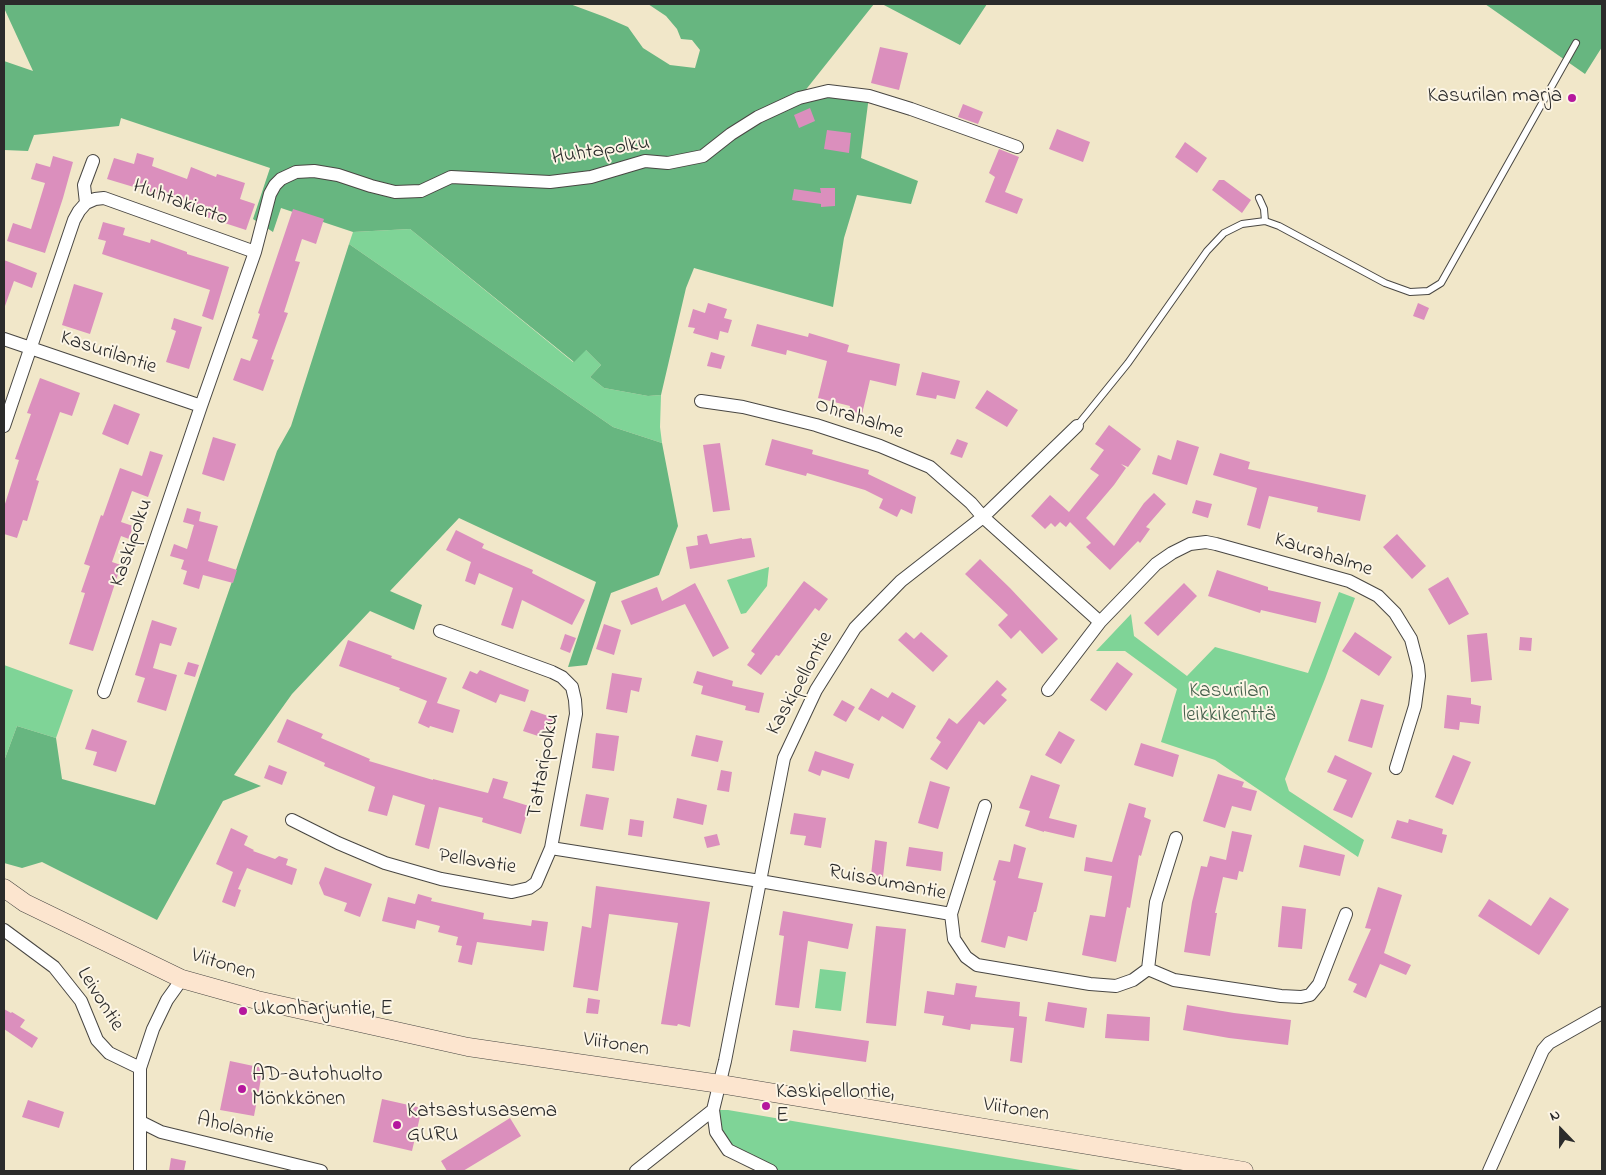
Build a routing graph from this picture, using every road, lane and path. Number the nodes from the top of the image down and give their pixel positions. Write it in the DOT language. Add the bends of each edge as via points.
graph roads {
  1 [pos="1576,43"];
  2 [pos="1017,147"];
  3 [pos="93,161"];
  4 [pos="1259,198"];
  5 [pos="86,203"];
  6 [pos="1265,221"];
  7 [pos="255,252"];
  8 [pos="4,339"];
  9 [pos="30,349"];
  10 [pos="701,401"];
  11 [pos="201,406"];
  12 [pos="4,426"];
  13 [pos="1077,426"];
  14 [pos="983,518"];
  15 [pos="1100,622"];
  16 [pos="440,631"];
  17 [pos="1048,690"];
  18 [pos="104,692"];
  19 [pos="1396,768"];
  20 [pos="985,806"];
  21 [pos="292,820"];
  22 [pos="1176,838"];
  23 [pos="551,848"];
  24 [pos="760,881"];
  25 [pos="4,888"];
  26 [pos="951,914"];
  27 [pos="1346,914"];
  28 [pos="4,930"];
  29 [pos="1148,969"];
  30 [pos="182,978"];
  31 [pos="1602,1013"];
  32 [pos="140,1068"];
  33 [pos="720,1084"];
  34 [pos="714,1110"];
  35 [pos="141,1122"];
  36 [pos="140,1171"];
  37 [pos="321,1171"];
  38 [pos="636,1171"];
  39 [pos="771,1171"];
  40 [pos="1244,1171"];
  41 [pos="1489,1171"];
  1 -- 6 [label="lane" via="1441,283 1428,291 1410,292 1385,283"];
  2 -- 7 [label="street, Huhtapolku" via="869,96 828,91 799,98 758,117 703,156 668,163 645,161 591,177 550,182 451,177 421,191 395,192 338,175 296,172 281,179 270,194"];
  3 -- 5 [label="street" via="84,185"];
  4 -- 6 [label="lane"];
  5 -- 7 [label="street, Huhtakierto" via="104,198"];
  5 -- 9 [label="street" via="74,220"];
  6 -- 13 [label="lane" via="1242,224 1224,233 1207,250 1128,363"];
  7 -- 11 [label="street"];
  8 -- 9 [label="street, Kasurilantie"];
  9 -- 11 [label="street, Kasurilantie"];
  9 -- 12 [label="street"];
  10 -- 14 [label="street, Ohrahalme" via="743,407 816,425 930,466 971,502"];
  11 -- 18 [label="street, Kaskipolku"];
  13 -- 14 [label="street, Kaskipellontie"];
  14 -- 15 [label="street"];
  14 -- 24 [label="street, Kaskipellontie" via="890,591 855,628 816,690 784,758"];
  15 -- 17 [label="street, Kaurahalme"];
  15 -- 19 [label="street, Kaurahalme" via="1156,564 1190,544 1216,544 1357,584 1378,596 1395,613 1411,639 1418,666 1416,706"];
  16 -- 23 [label="street, Tattaripolku" via="552,672 572,687 576,714"];
  20 -- 26 [label="street"];
  21 -- 23 [label="street, Pellavatie" via="385,863 441,880 512,892 536,883"];
  22 -- 29 [label="street" via="1156,902"];
  23 -- 24 [label="street"];
  24 -- 26 [label="street, Ruisaumantie"];
  24 -- 33 [label="street, Kaskipellontie"];
  25 -- 30 [label="main road, Viitonen" via="25,903"];
  26 -- 29 [label="street, Ruisaumantie" via="954,940 966,958 977,965 1116,986 1133,980"];
  27 -- 29 [label="street" via="1319,984 1310,995 1281,996 1174,980"];
  28 -- 32 [label="street, Leivontie" via="54,967 81,1000 97,1040 109,1053"];
  30 -- 32 [label="street" via="153,1029"];
  30 -- 33 [label="main road, Viitonen" via="257,1000 468,1047"];
  31 -- 41 [label="street" via="1543,1050"];
  32 -- 35 [label="street"];
  33 -- 34 [label="street, Kaskipellontie"];
  33 -- 40 [label="main road, Viitonen"];
  34 -- 38 [label="street"];
  34 -- 39 [label="street" via="716,1132 728,1150"];
  35 -- 36 [label="street"];
  35 -- 37 [label="street, Aholantie" via="161,1132"];
}
